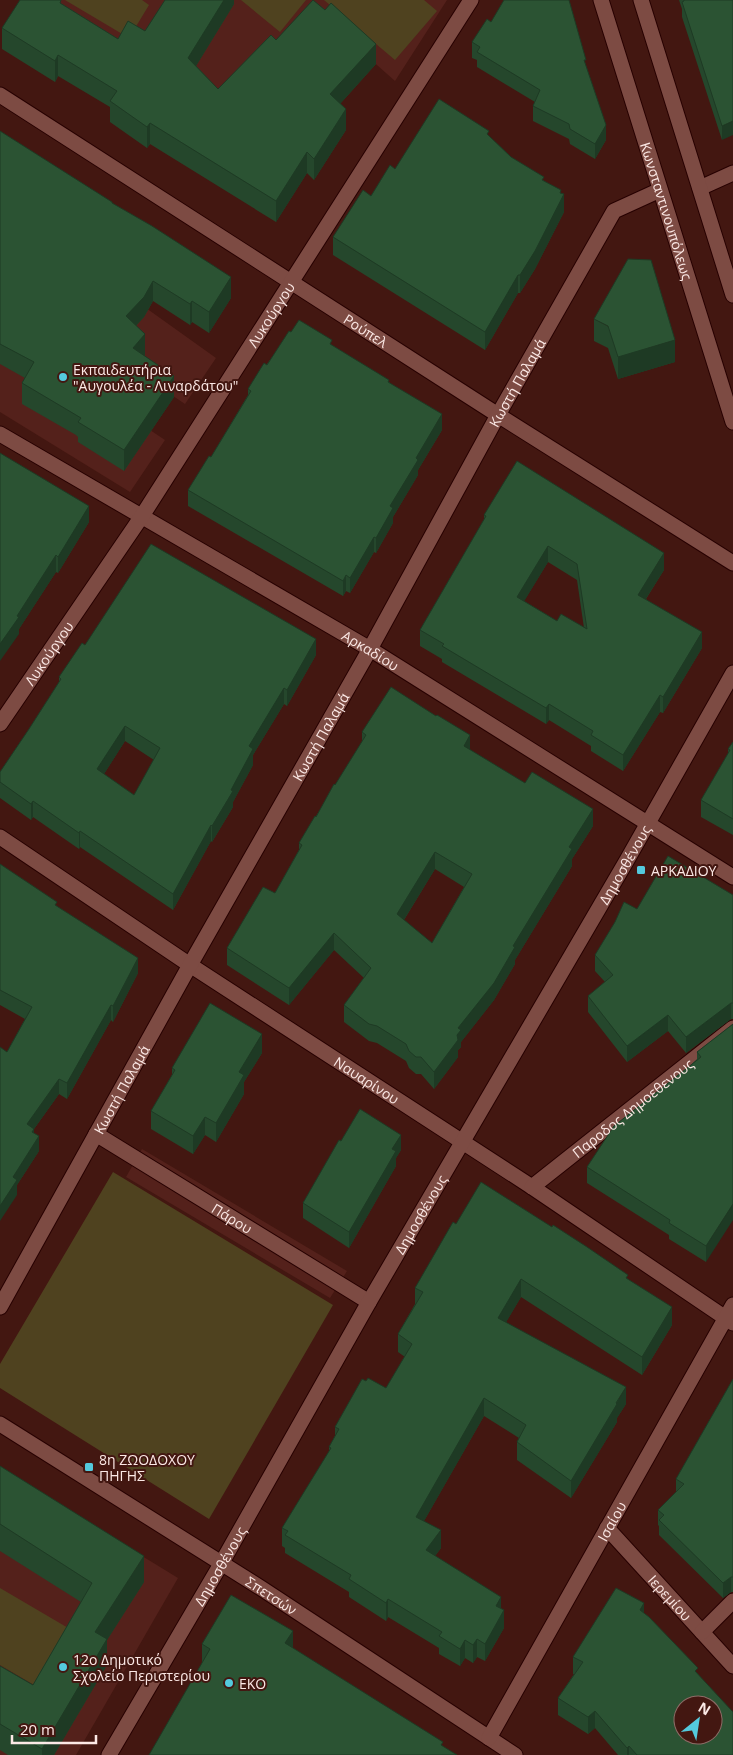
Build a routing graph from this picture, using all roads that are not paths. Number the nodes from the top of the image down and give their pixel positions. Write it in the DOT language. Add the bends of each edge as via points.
graph roads {
  1 [pos="471,0"];
  2 [pos="601,0"];
  3 [pos="641,0"];
  4 [pos="0,95"];
  5 [pos="733,173"];
  6 [pos="700,188"];
  7 [pos="660,190"];
  8 [pos="291,282"];
  9 [pos="733,295"];
  10 [pos="498,415"];
  11 [pos="733,422"];
  12 [pos="0,434"];
  13 [pos="142,516"];
  14 [pos="733,563"];
  15 [pos="370,649"];
  16 [pos="733,673"];
  17 [pos="0,724"];
  18 [pos="647,823"];
  19 [pos="0,837"];
  20 [pos="733,877"];
  21 [pos="190,965"];
  22 [pos="733,1028"];
  23 [pos="96,1134"];
  24 [pos="463,1143"];
  25 [pos="532,1187"];
  26 [pos="369,1302"];
  27 [pos="0,1307"];
  28 [pos="730,1316"];
  29 [pos="0,1424"];
  30 [pos="607,1528"];
  31 [pos="221,1564"];
  32 [pos="733,1602"];
  33 [pos="702,1632"];
  34 [pos="733,1666"];
  35 [pos="489,1738"];
  36 [pos="109,1755"];
  37 [pos="515,1755"];
  1 -- 8 [label="street, Λυκούργου"];
  2 -- 7 [label="street, Κωνσταντινουπόλεως"];
  3 -- 6 [label="street"];
  4 -- 8 [label="street, Ρούπελ"];
  5 -- 6 [label="street"];
  6 -- 9 [label="street"];
  7 -- 10 [label="street, Κωστή Παλαμά" via="614,211"];
  7 -- 11 [label="street, Κωνσταντινουπόλεως"];
  8 -- 10 [label="street, Ρούπελ"];
  8 -- 13 [label="street, Λυκούργου"];
  10 -- 14 [label="street, Ρούπελ"];
  10 -- 15 [label="street, Κωστή Παλαμά"];
  12 -- 13 [label="street, Αρκαδίου"];
  13 -- 15 [label="street, Αρκαδίου"];
  13 -- 17 [label="street, Λυκούργου"];
  15 -- 18 [label="street, Αρκαδίου"];
  15 -- 21 [label="street, Κωστή Παλαμά"];
  16 -- 18 [label="street, Δημοσθένους"];
  18 -- 20 [label="street, Αρκαδίου"];
  18 -- 24 [label="street, Δημοσθένους"];
  19 -- 21 [label="street, Ναυαρίνου"];
  21 -- 23 [label="street, Κωστή Παλαμά"];
  21 -- 24 [label="street, Ναυαρίνου"];
  22 -- 25 [label="street, Παροδος Δημοεθενους"];
  23 -- 26 [label="street, Πάρου"];
  23 -- 27 [label="street, Κωστή Παλαμά"];
  24 -- 25 [label="street, Ναυαρίνου"];
  24 -- 26 [label="street, Δημοσθένους"];
  25 -- 28 [label="street, Ναυαρίνου"];
  26 -- 31 [label="street, Δημοσθένους"];
  28 -- 30 [label="street, Ισαίου"];
  29 -- 31 [label="street, Σπετσών"];
  30 -- 33 [label="street, Ιερεμίου"];
  30 -- 35 [label="street, Ισαίου"];
  31 -- 35 [label="street, Σπετσών"];
  31 -- 36 [label="street, Δημοσθένους"];
  32 -- 33 [label="street"];
  33 -- 34 [label="street, Ιερεμίου"];
  35 -- 37 [label="street, Σπετσών"];
}
